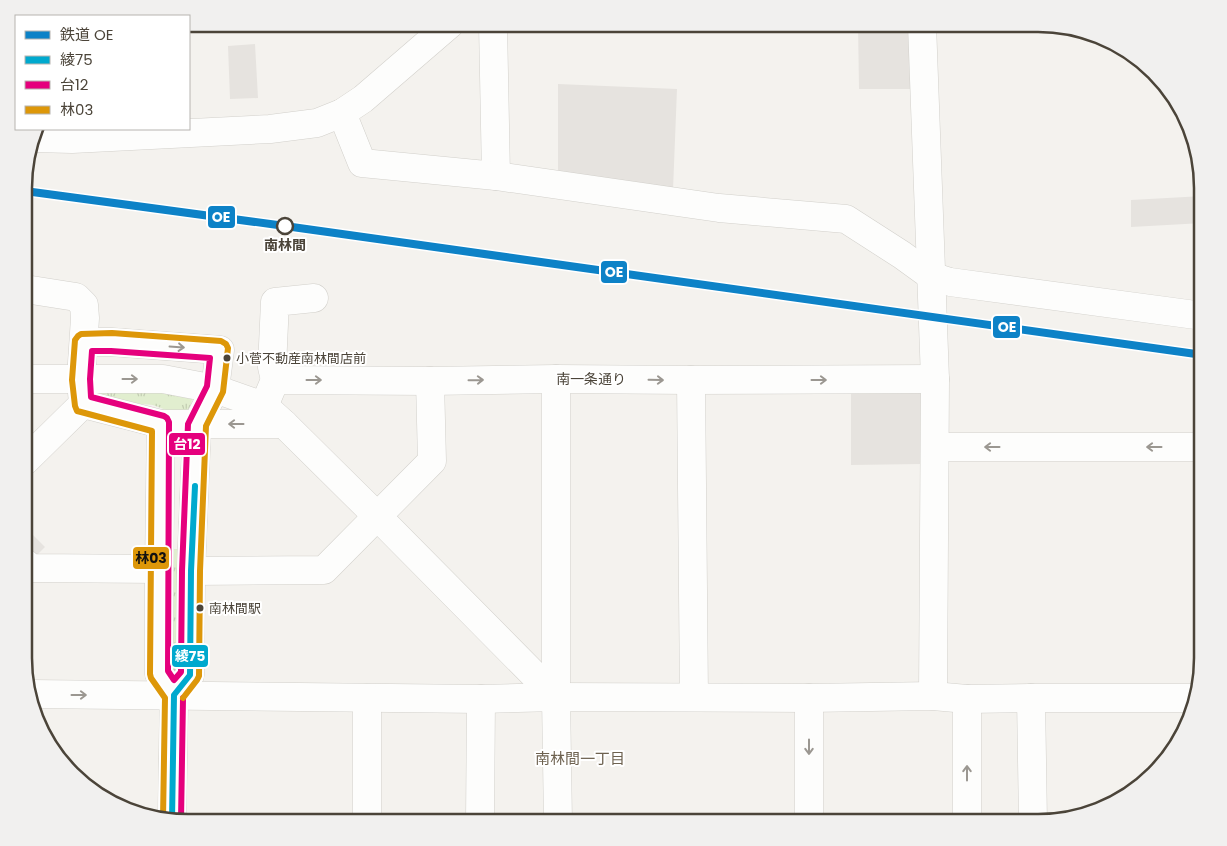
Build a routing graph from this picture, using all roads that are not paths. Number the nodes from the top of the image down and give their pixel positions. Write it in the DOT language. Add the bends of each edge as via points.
graph roads {
  1 [pos="440,32"];
  2 [pos="493,32"];
  3 [pos="922,33"];
  4 [pos="342,113"];
  5 [pos="72,134"];
  6 [pos="41,137"];
  7 [pos="496,176"];
  8 [pos="931,276"];
  9 [pos="32,290"];
  10 [pos="314,298"];
  11 [pos="1194,315"];
  12 [pos="84,342"];
  13 [pos="556,379"];
  14 [pos="935,379"];
  15 [pos="32,380"];
  16 [pos="275,380"];
  17 [pos="430,380"];
  18 [pos="691,380"];
  19 [pos="215,389"];
  20 [pos="82,392"];
  21 [pos="264,406"];
  22 [pos="161,424"];
  23 [pos="197,424"];
  24 [pos="284,424"];
  25 [pos="935,447"];
  26 [pos="1194,447"];
  27 [pos="33,452"];
  28 [pos="377,516"];
  29 [pos="33,568"];
  30 [pos="159,569"];
  31 [pos="191,571"];
  32 [pos="37,694"];
  33 [pos="174,695"];
  34 [pos="933,696"];
  35 [pos="556,697"];
  36 [pos="694,697"];
  37 [pos="367,698"];
  38 [pos="809,698"];
  39 [pos="1031,698"];
  40 [pos="1188,698"];
  41 [pos="481,699"];
  42 [pos="967,699"];
  43 [pos="172,812"];
  44 [pos="367,813"];
  45 [pos="480,813"];
  46 [pos="558,813"];
  47 [pos="809,814"];
  48 [pos="967,814"];
  49 [pos="1033,814"];
  1 -- 4 [label="street"];
  2 -- 7 [label="street"];
  3 -- 8 [label="street"];
  4 -- 5 [label="street" via="317,123 270,129"];
  4 -- 7 [label="street" via="362,163"];
  5 -- 6 [label="street"];
  7 -- 8 [label="street" via="719,208 846,219"];
  8 -- 11 [label="street" via="950,282"];
  8 -- 14 [label="street"];
  9 -- 12 [label="street" via="76,297 84,306"];
  10 -- 16 [label="street" via="275,302 272,367"];
  12 -- 19 [label="street, one-way" via="220,350"];
  12 -- 20 [label="street"];
  17 -- 13 [label="street, 南一条通り, one-way"];
  13 -- 18 [label="street, 南一条通り, one-way"];
  13 -- 35 [label="street"];
  18 -- 14 [label="street, 南一条通り, one-way"];
  14 -- 25 [label="street"];
  15 -- 20 [label="street"];
  16 -- 17 [label="street, 南一条通り, one-way"];
  16 -- 21 [label="street"];
  17 -- 28 [label="street" via="432,460"];
  18 -- 36 [label="street"];
  20 -- 19 [label="street, one-way" via="163,379"];
  19 -- 21 [label="street"];
  19 -- 23 [label="street"];
  20 -- 22 [label="street"];
  20 -- 27 [label="street"];
  21 -- 24 [label="street"];
  22 -- 23 [label="street"];
  22 -- 30 [label="street"];
  24 -- 23 [label="street, one-way"];
  23 -- 31 [label="street"];
  24 -- 28 [label="street"];
  26 -- 25 [label="street, one-way"];
  25 -- 34 [label="street"];
  28 -- 31 [label="street" via="324,570"];
  28 -- 35 [label="street"];
  29 -- 30 [label="street"];
  30 -- 33 [label="street" via="159,674"];
  31 -- 33 [label="street" via="190,675"];
  32 -- 33 [label="street, one-way"];
  33 -- 37 [label="street"];
  33 -- 43 [label="street"];
  34 -- 38 [label="street"];
  34 -- 42 [label="street"];
  35 -- 36 [label="street"];
  35 -- 41 [label="street"];
  35 -- 46 [label="street"];
  36 -- 38 [label="street"];
  37 -- 41 [label="street"];
  37 -- 44 [label="street"];
  38 -- 47 [label="street, one-way"];
  39 -- 40 [label="street"];
  39 -- 42 [label="street"];
  39 -- 49 [label="street"];
  41 -- 45 [label="street"];
  48 -- 42 [label="street, one-way"];
}
